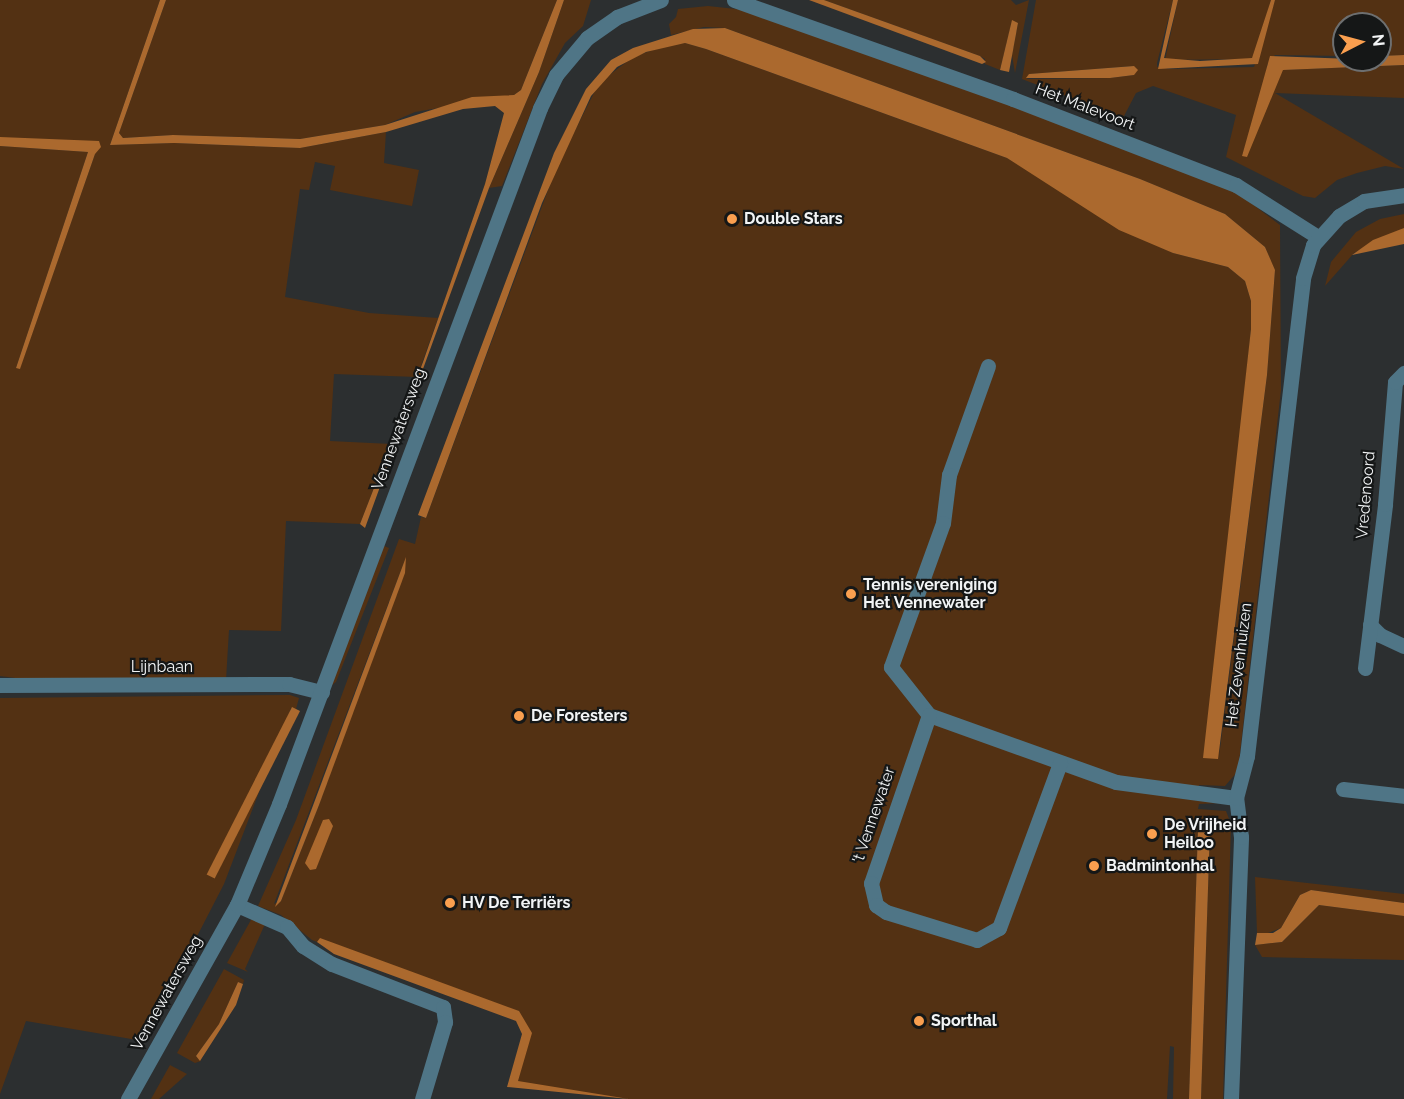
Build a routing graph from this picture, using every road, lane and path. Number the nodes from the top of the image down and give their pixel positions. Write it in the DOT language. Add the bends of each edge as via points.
graph roads {
  1 [pos="661,0"];
  2 [pos="734,0"];
  3 [pos="636,4"];
  4 [pos="1404,195"];
  5 [pos="1318,237"];
  6 [pos="988,366"];
  7 [pos="1404,373"];
  8 [pos="1370,625"];
  9 [pos="1404,646"];
  10 [pos="1365,668"];
  11 [pos="0,685"];
  12 [pos="322,692"];
  13 [pos="928,715"];
  14 [pos="1060,764"];
  15 [pos="1343,789"];
  16 [pos="1404,796"];
  17 [pos="1236,798"];
  18 [pos="237,905"];
  19 [pos="128,1099"];
  20 [pos="422,1099"];
  21 [pos="1231,1099"];
  1 -- 3 [label="street"];
  2 -- 5 [label="street, Het Malevoort" via="1013,99 1236,185"];
  3 -- 12 [label="street, Vennewatersweg" via="576,50 556,75 540,108"];
  4 -- 5 [label="street" via="1364,201 1339,216"];
  5 -- 17 [label="street, Het Zevenhuizen" via="1309,254 1300,298 1247,756"];
  6 -- 13 [label="street" via="950,475 943,523 891,667"];
  7 -- 8 [label="street, Vredenoord" via="1395,382"];
  8 -- 9 [label="street" via="1380,635"];
  8 -- 10 [label="street, Vredenoord"];
  11 -- 12 [label="street, Lijnbaan" via="289,684"];
  12 -- 18 [label="street, Vennewatersweg"];
  13 -- 14 [label="street"];
  13 -- 14 [label="street, 't Vennewater" via="871,883 876,905 886,912 977,940 999,928"];
  14 -- 17 [label="street" via="1136,787"];
  15 -- 16 [label="street"];
  17 -- 21 [label="street, Het Zevenhuizen" via="1241,837"];
  18 -- 19 [label="street, Vennewatersweg"];
  18 -- 20 [label="street" via="287,927 303,946 332,964 443,1007 445,1022"];
}
